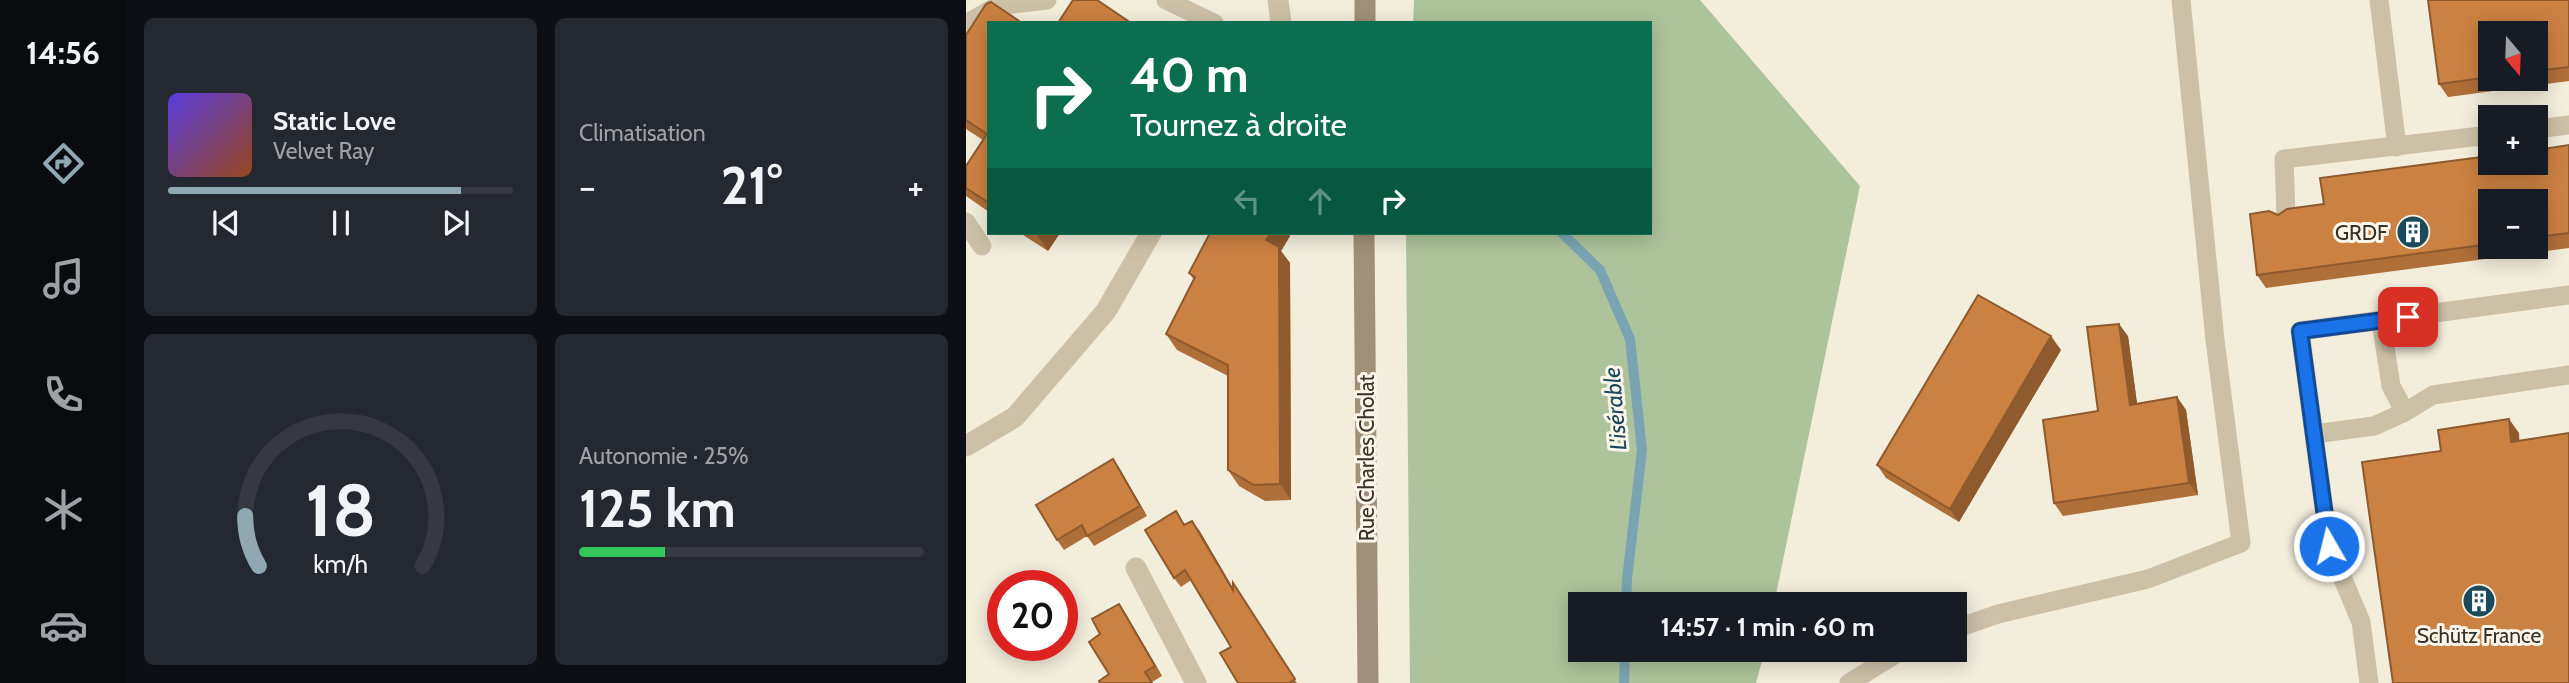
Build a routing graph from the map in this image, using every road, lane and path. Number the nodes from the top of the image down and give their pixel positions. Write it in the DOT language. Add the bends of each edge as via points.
graph roads {
  1 [pos="1047,0"];
  2 [pos="1166,0"];
  3 [pos="1279,0"];
  4 [pos="1366,0"];
  5 [pos="2181,0"];
  6 [pos="2379,0"];
  7 [pos="1210,21"];
  8 [pos="1281,21"];
  9 [pos="1365,21"];
  10 [pos="966,24"];
  11 [pos="2569,125"];
  12 [pos="2548,128"];
  13 [pos="2478,137"];
  14 [pos="2397,147"];
  15 [pos="2286,216"];
  16 [pos="966,222"];
  17 [pos="1150,235"];
  18 [pos="1364,235"];
  19 [pos="982,246"];
  20 [pos="2569,295"];
  21 [pos="2381,321"];
  22 [pos="2569,375"];
  23 [pos="2405,412"];
  24 [pos="2314,434"];
  25 [pos="966,446"];
  26 [pos="1136,568"];
  27 [pos="1967,625"];
  28 [pos="1883,662"];
  29 [pos="1196,683"];
  30 [pos="1367,683"];
  31 [pos="1849,683"];
  32 [pos="2369,683"];
  1 -- 10 [label="lane" via="997,6"];
  2 -- 7 [label="lane"];
  3 -- 8 [label="street"];
  4 -- 9 [label="street"];
  5 -- 27 [label="lane" via="2215,340 2241,543 2148,579"];
  6 -- 14 [label="lane"];
  11 -- 12 [label="lane"];
  13 -- 14 [label="lane"];
  14 -- 15 [label="lane" via="2284,159"];
  16 -- 19 [label="lane"];
  17 -- 25 [label="street" via="1106,311 1015,417"];
  18 -- 30 [label="street, Rue Charles Cholat"];
  20 -- 21 [label="lane"];
  21 -- 23 [label="lane" via="2391,386"];
  21 -- 24 [label="lane" via="2300,331"];
  22 -- 23 [label="lane" via="2433,395"];
  23 -- 24 [label="lane" via="2374,426"];
  24 -- 32 [label="lane" via="2329,546 2361,622"];
  26 -- 29 [label="street"];
  28 -- 31 [label="lane"];
}
